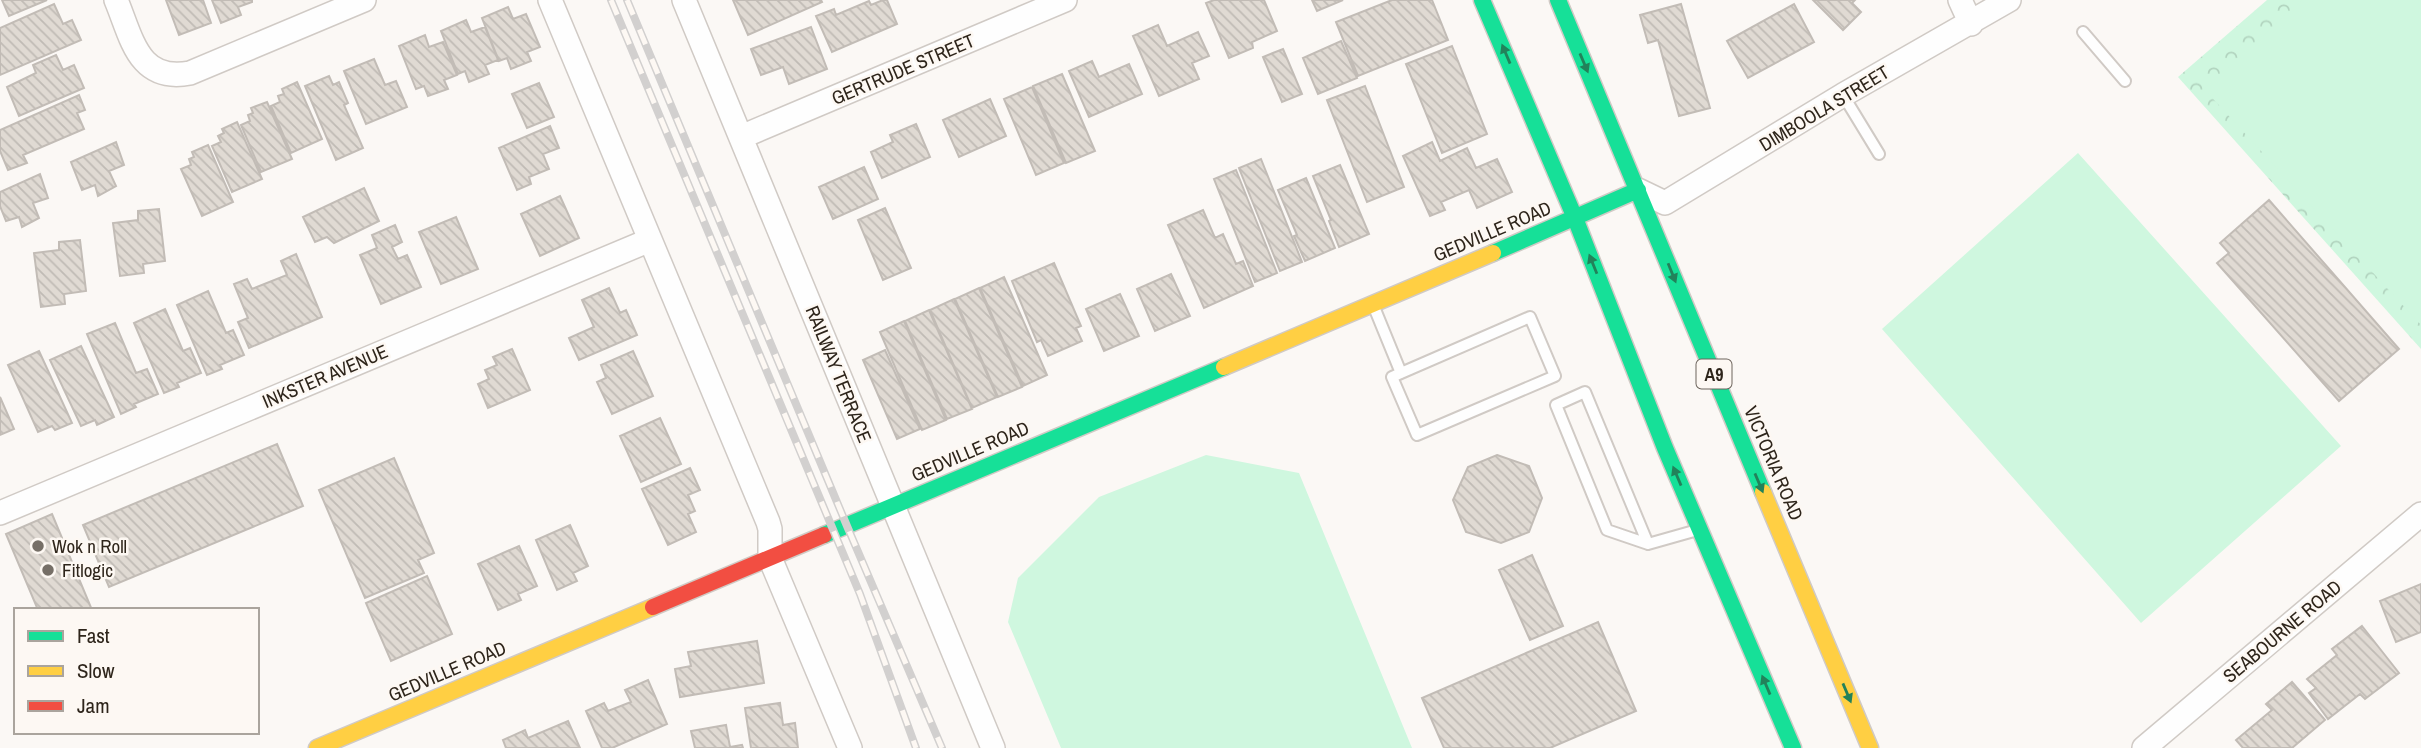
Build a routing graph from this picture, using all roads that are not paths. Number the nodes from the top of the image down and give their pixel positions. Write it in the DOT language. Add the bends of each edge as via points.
graph roads {
  1 [pos="116,0"];
  2 [pos="364,0"];
  3 [pos="550,0"];
  4 [pos="684,0"];
  5 [pos="1065,0"];
  6 [pos="1482,0"];
  7 [pos="1558,0"];
  8 [pos="1960,0"];
  9 [pos="2009,0"];
  10 [pos="1970,24"];
  11 [pos="2083,32"];
  12 [pos="2125,81"];
  13 [pos="1843,95"];
  14 [pos="741,137"];
  15 [pos="1879,154"];
  16 [pos="1638,190"];
  17 [pos="1575,218"];
  18 [pos="650,240"];
  19 [pos="1373,305"];
  20 [pos="1401,373"];
  21 [pos="893,506"];
  22 [pos="0,513"];
  23 [pos="2421,513"];
  24 [pos="1700,530"];
  25 [pos="1648,544"];
  26 [pos="770,558"];
  27 [pos="317,748"];
  28 [pos="850,748"];
  29 [pos="993,748"];
  30 [pos="1793,748"];
  31 [pos="1870,748"];
  32 [pos="2144,748"];
  1 -- 2 [label="street" via="147,66 174,76"];
  3 -- 18 [label="street"];
  4 -- 14 [label="street, RAILWAY TERRACE"];
  5 -- 14 [label="street, GERTRUDE STREET"];
  17 -- 6 [label="main road, one-way"];
  7 -- 16 [label="main road, VICTORIA ROAD / A9, one-way"];
  8 -- 10 [label="street"];
  9 -- 10 [label="street, DIMBOOLA STREET"];
  10 -- 13 [label="street, DIMBOOLA STREET"];
  11 -- 12 [label="lane"];
  13 -- 15 [label="lane"];
  13 -- 16 [label="street, DIMBOOLA STREET" via="1665,203"];
  14 -- 21 [label="street, RAILWAY TERRACE"];
  16 -- 17 [label="main road, GEDVILLE ROAD"];
  16 -- 31 [label="main road, VICTORIA ROAD / A9, one-way"];
  17 -- 19 [label="main road, GEDVILLE ROAD"];
  24 -- 17 [label="main road, one-way"];
  18 -- 22 [label="street, INKSTER AVENUE"];
  18 -- 26 [label="street" via="768,522"];
  19 -- 20 [label="lane"];
  19 -- 21 [label="main road, GEDVILLE ROAD"];
  20 -- 20 [label="lane" via="1392,377 1417,435 1555,376 1531,317"];
  21 -- 26 [label="main road, GEDVILLE ROAD"];
  21 -- 29 [label="street, RAILWAY TERRACE"];
  23 -- 32 [label="street, SEABOURNE ROAD"];
  24 -- 25 [label="lane"];
  30 -- 24 [label="main road, one-way"];
  25 -- 25 [label="lane" via="1607,530 1556,405 1585,392"];
  26 -- 27 [label="main road, GEDVILLE ROAD"];
  26 -- 28 [label="street"];
}
